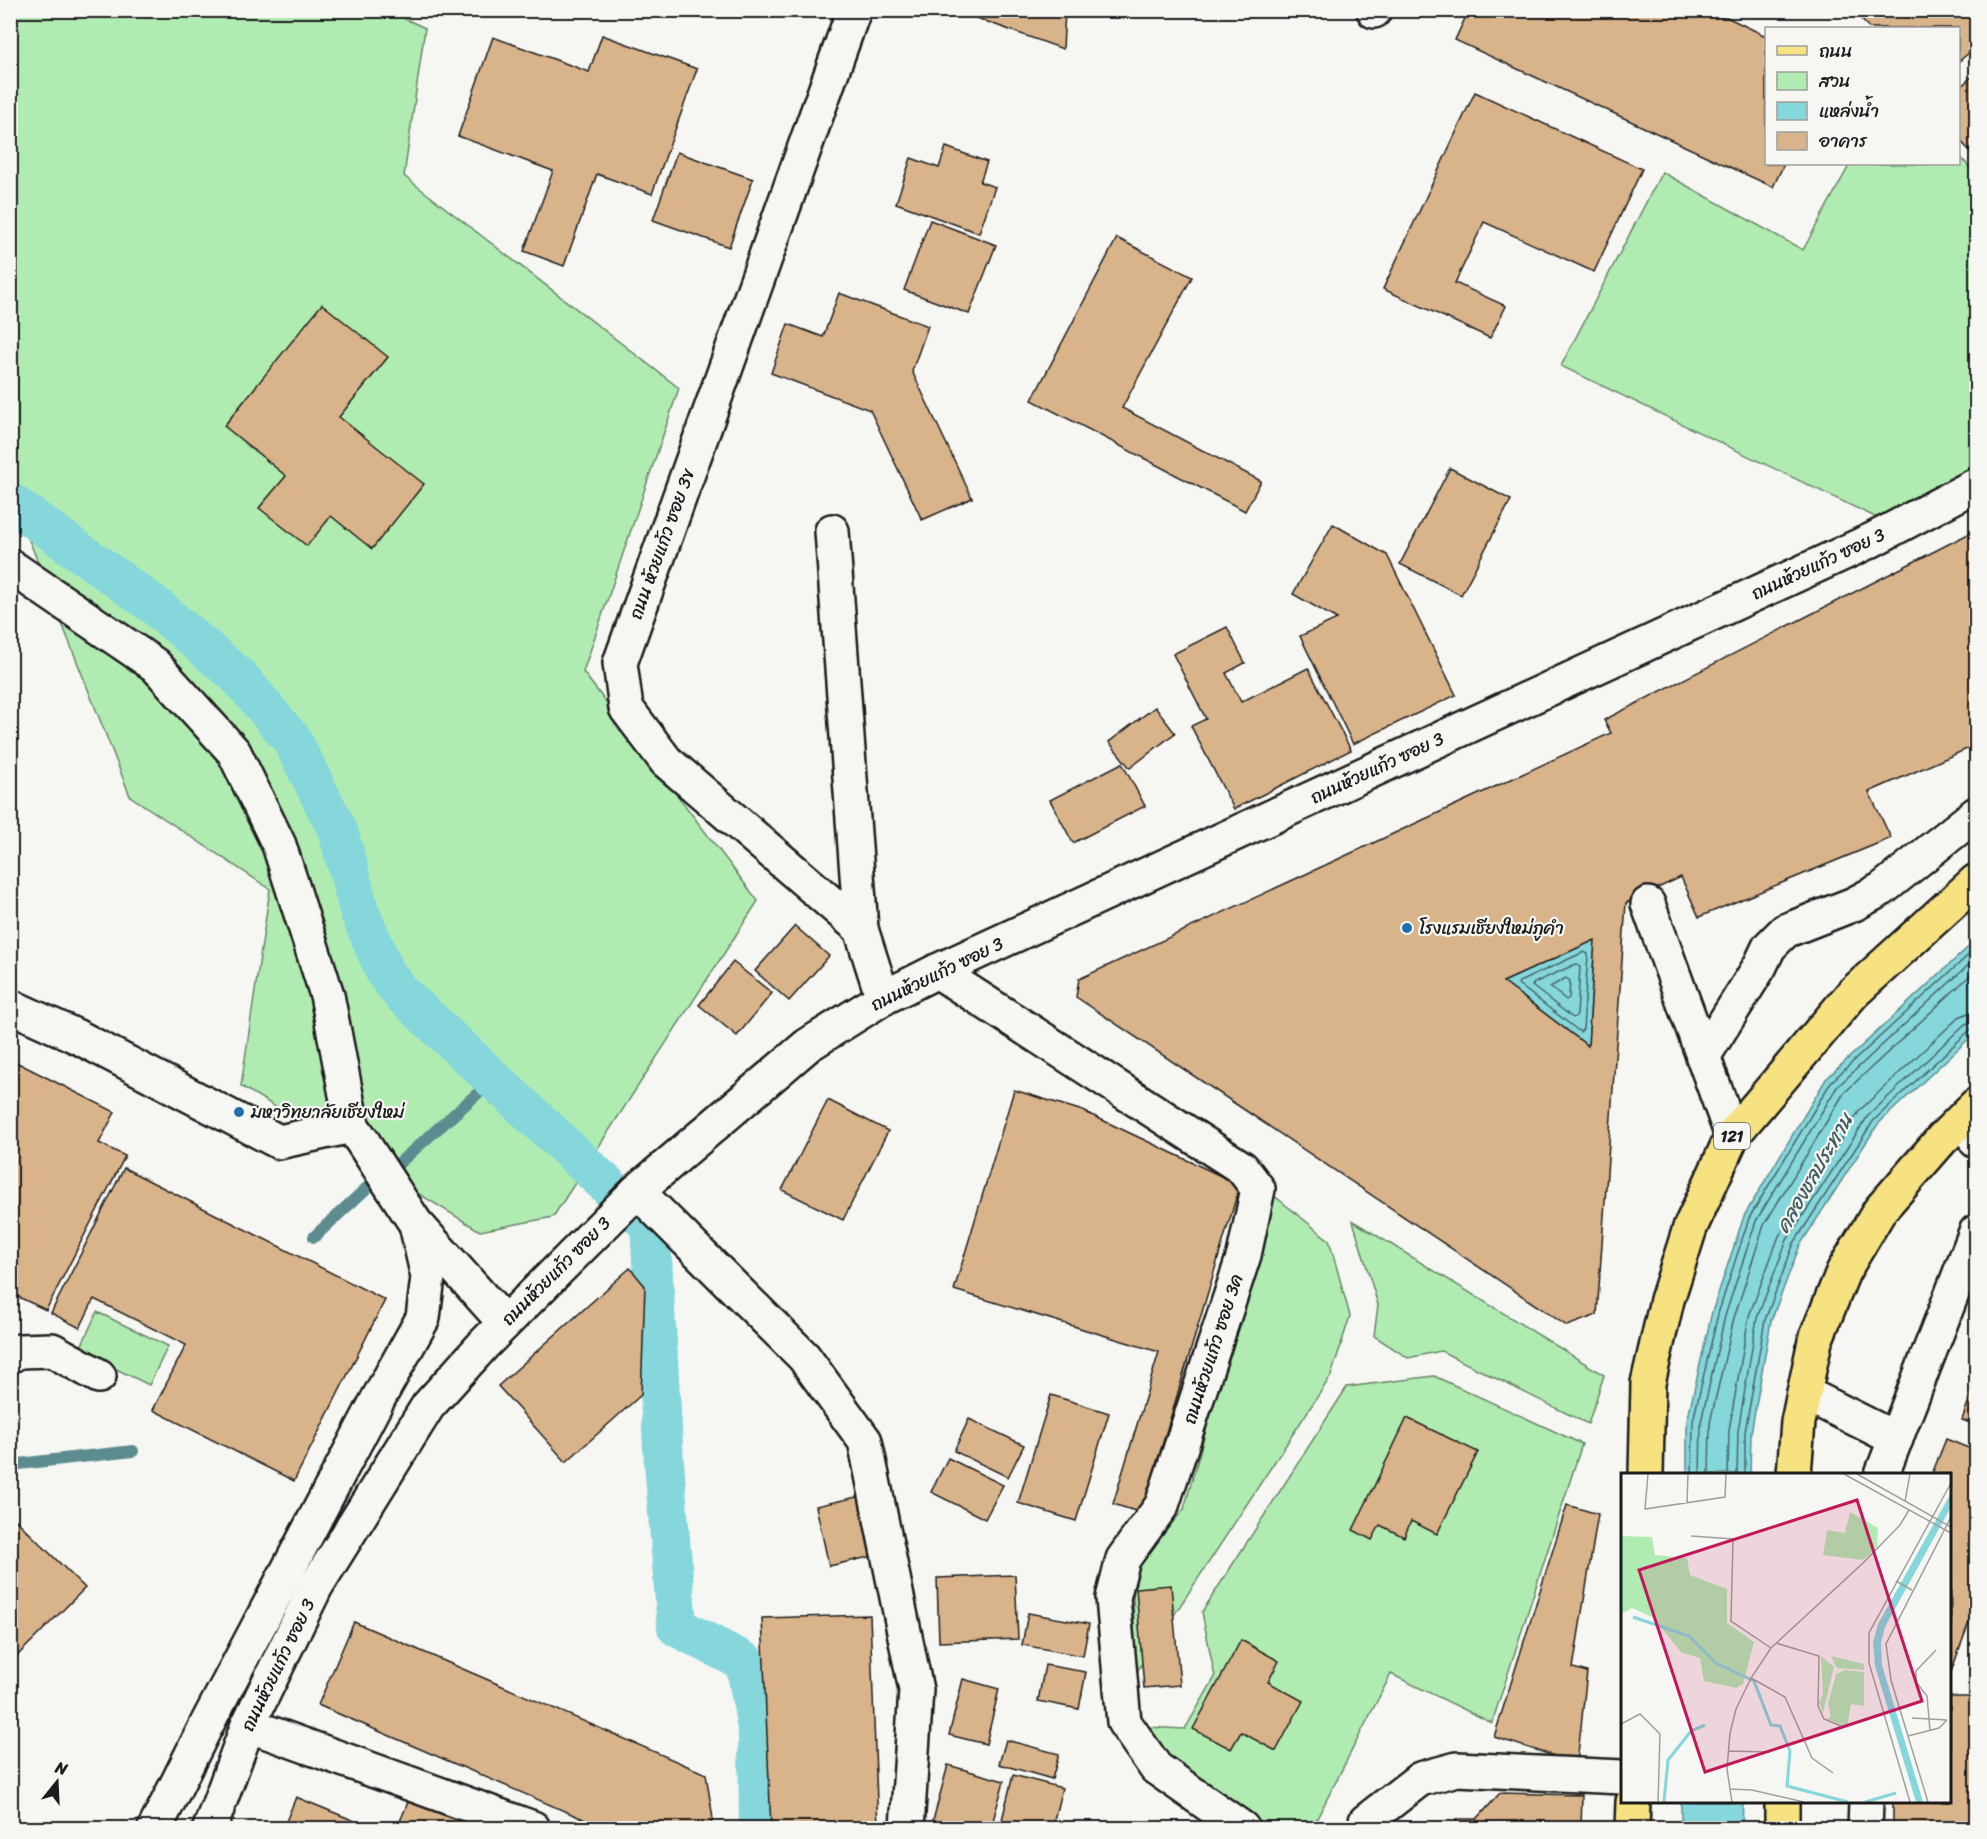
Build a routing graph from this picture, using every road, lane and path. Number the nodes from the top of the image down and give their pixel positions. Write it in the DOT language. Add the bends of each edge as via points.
graph roads {
  1 [pos="854,10"];
  2 [pos="1977,485"];
  3 [pos="832,531"];
  4 [pos="10,566"];
  5 [pos="1977,814"];
  6 [pos="1977,881"];
  7 [pos="1648,903"];
  8 [pos="861,929"];
  9 [pos="937,971"];
  10 [pos="883,998"];
  11 [pos="10,1006"];
  12 [pos="1703,1057"];
  13 [pos="1974,1119"];
  14 [pos="352,1126"];
  15 [pos="1732,1136"];
  16 [pos="637,1191"];
  17 [pos="416,1224"];
  18 [pos="1977,1232"];
  19 [pos="504,1322"];
  20 [pos="10,1356"];
  21 [pos="99,1376"];
  22 [pos="1804,1393"];
  23 [pos="1896,1439"];
  24 [pos="1646,1473"];
  25 [pos="1794,1473"];
  26 [pos="1882,1473"];
  27 [pos="248,1725"];
  28 [pos="1621,1777"];
  29 [pos="1633,1803"];
  30 [pos="1782,1803"];
  31 [pos="1866,1803"];
  32 [pos="1366,1821"];
  33 [pos="155,1828"];
  34 [pos="210,1828"];
  35 [pos="533,1828"];
  36 [pos="907,1828"];
  37 [pos="1242,1828"];
  38 [pos="1632,1828"];
  39 [pos="1782,1828"];
  40 [pos="1865,1828"];
  1 -- 8 [label="street, ถนน ห้วยแก้ว ซอย 3ข" via="620,663 626,708 666,761"];
  2 -- 9 [label="street, ถนนห้วยแก้ว ซอย 3" via="1861,545"];
  3 -- 8 [label="street"];
  4 -- 14 [label="street" via="155,665 234,752 279,845 327,995"];
  5 -- 12 [label="street" via="1882,889 1785,931 1770,947"];
  6 -- 15 [label="main road, 121" via="1853,993"];
  7 -- 12 [label="street"];
  8 -- 10 [label="street"];
  9 -- 10 [label="street, ถนนห้วยแก้ว ซอย 3"];
  9 -- 37 [label="street, ถนนห้วยแก้ว ซอย 3ค" via="1233,1161 1258,1189 1244,1255 1162,1505 1123,1559 1113,1598 1124,1722 1156,1768"];
  10 -- 16 [label="street, ถนนห้วยแก้ว ซอย 3" via="808,1046"];
  11 -- 14 [label="street" via="80,1038 279,1142"];
  12 -- 15 [label="street"];
  13 -- 22 [label="main road" via="1942,1139 1880,1210 1843,1272 1815,1341"];
  14 -- 17 [label="street"];
  15 -- 24 [label="main road, 121" via="1690,1228 1667,1300 1648,1383"];
  16 -- 19 [label="street, ถนนห้วยแก้ว ซอย 3"];
  16 -- 36 [label="street" via="804,1357 865,1441 916,1690"];
  17 -- 19 [label="street"];
  17 -- 33 [label="street" via="428,1277 423,1318"];
  18 -- 23 [label="street"];
  19 -- 27 [label="street, ถนนห้วยแก้ว ซอย 3" via="429,1406 316,1586"];
  20 -- 21 [label="street" via="19,1351 52,1350"];
  22 -- 23 [label="street"];
  22 -- 25 [label="main road"];
  23 -- 26 [label="street"];
  27 -- 34 [label="street, ถนนห้วยแก้ว ซอย 3"];
  27 -- 35 [label="street"];
  28 -- 32 [label="street" via="1457,1769 1420,1779"];
  29 -- 38 [label="main road"];
  30 -- 39 [label="main road"];
  31 -- 40 [label="street"];
}
